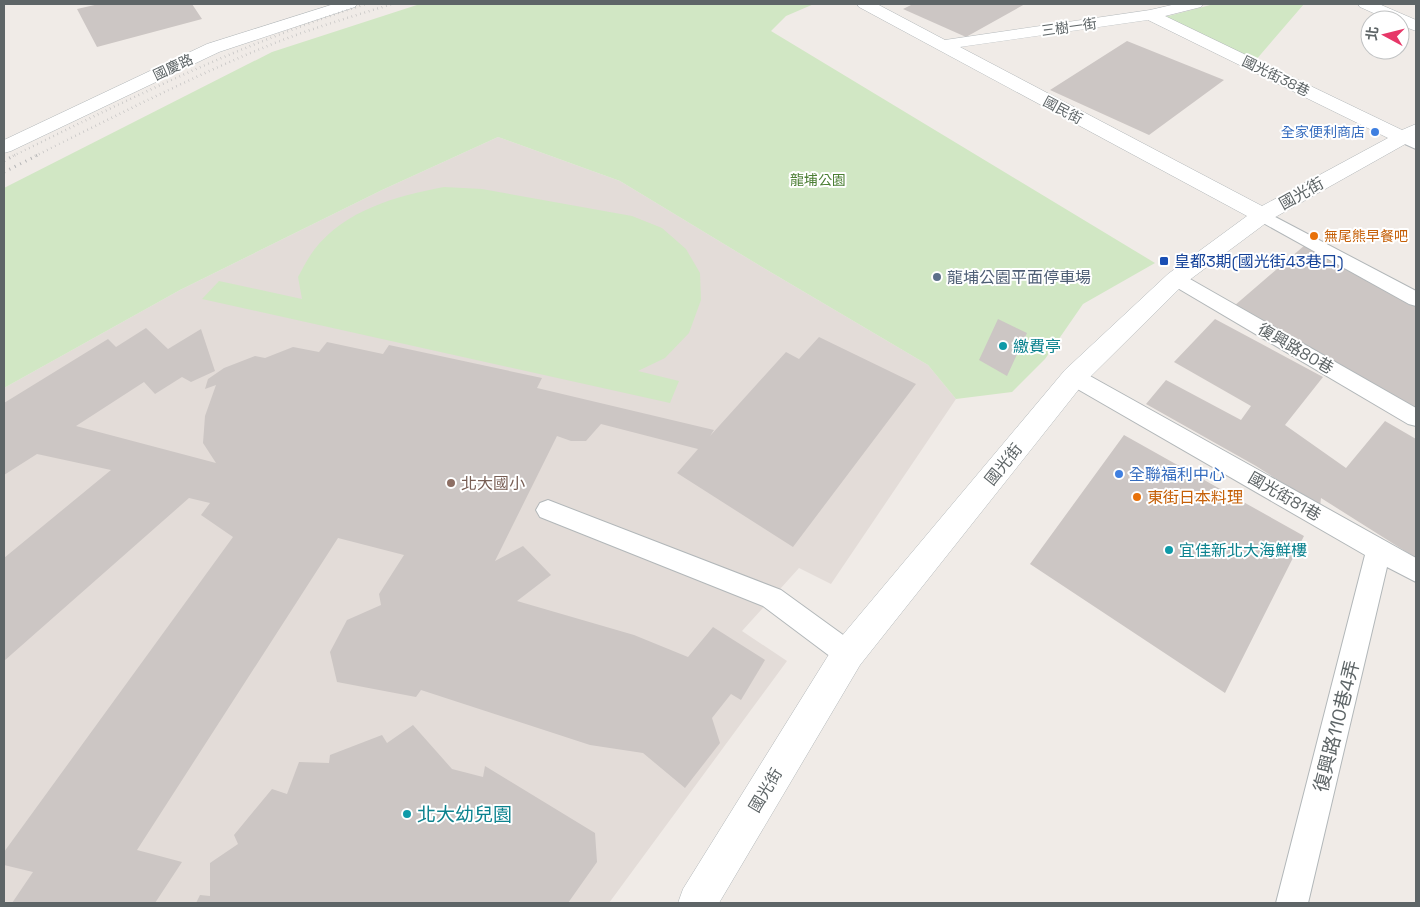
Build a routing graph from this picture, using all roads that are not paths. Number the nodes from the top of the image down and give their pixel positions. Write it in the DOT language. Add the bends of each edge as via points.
graph roads {
  1 [pos="349,4"];
  2 [pos="865,4"];
  3 [pos="1195,4"];
  4 [pos="1366,4"];
  5 [pos="1150,15"];
  6 [pos="1416,26"];
  7 [pos="942,45"];
  8 [pos="1412,137"];
  9 [pos="4,147"];
  10 [pos="1262,215"];
  11 [pos="1176,279"];
  12 [pos="1416,299"];
  13 [pos="1074,377"];
  14 [pos="1416,418"];
  15 [pos="548,510"];
  16 [pos="1379,549"];
  17 [pos="1416,571"];
  18 [pos="848,654"];
  19 [pos="697,903"];
  20 [pos="1292,903"];
  1 -- 9 [label="street, 國慶路" via="213,48"];
  2 -- 7 [label="street, 國民街"];
  3 -- 5 [label="street, 三樹一街"];
  4 -- 6 [label="street"];
  5 -- 7 [label="street, 三樹一街"];
  5 -- 8 [label="street, 國光街38巷"];
  7 -- 10 [label="street, 國民街"];
  8 -- 10 [label="street, 國光街"];
  10 -- 11 [label="street, 國光街"];
  10 -- 12 [label="lane"];
  11 -- 13 [label="street, 國光街"];
  11 -- 14 [label="lane, 復興路80巷"];
  13 -- 16 [label="lane, 國光街81巷"];
  13 -- 18 [label="street, 國光街"];
  15 -- 18 [label="lane" via="772,598"];
  16 -- 17 [label="lane, 國光街81巷"];
  16 -- 20 [label="lane, 復興路110巷4弄"];
  18 -- 19 [label="street, 國光街"];
}
